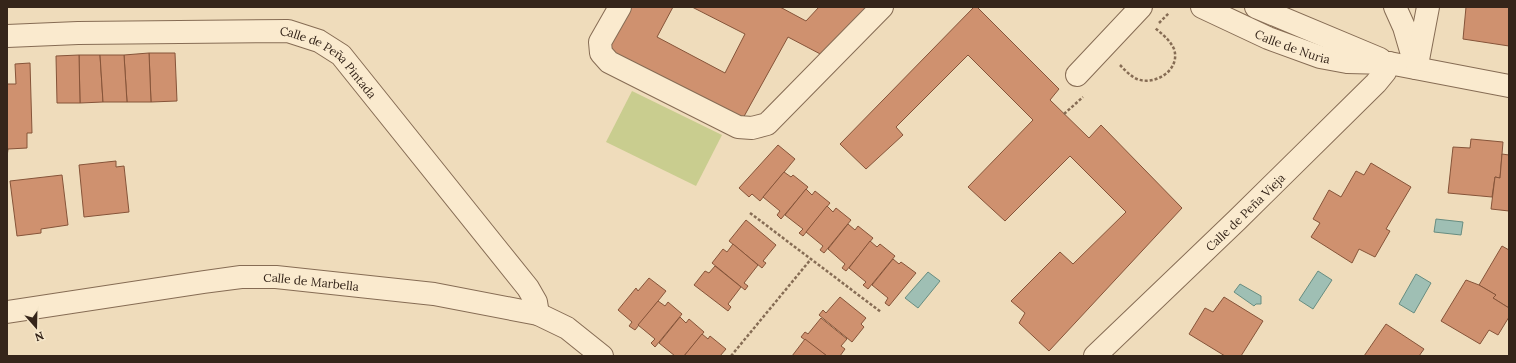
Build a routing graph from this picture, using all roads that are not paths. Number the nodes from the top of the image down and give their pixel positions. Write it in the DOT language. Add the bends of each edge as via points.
graph roads {
  1 [pos="620,7"];
  2 [pos="882,7"];
  3 [pos="1141,7"];
  4 [pos="1202,7"];
  5 [pos="1256,7"];
  6 [pos="1395,7"];
  7 [pos="1428,7"];
  8 [pos="7,36"];
  9 [pos="1389,63"];
  10 [pos="1416,68"];
  11 [pos="1078,75"];
  12 [pos="1509,86"];
  13 [pos="7,312"];
  14 [pos="538,314"];
  15 [pos="602,356"];
  16 [pos="1095,356"];
  1 -- 2 [label="street" via="600,42 601,53 609,62 738,127 752,128 767,124"];
  3 -- 11 [label="street"];
  4 -- 9 [label="street, Calle de Nuria" via="1268,38 1320,57 1348,62"];
  5 -- 9 [label="street, Calle de Nuria"];
  6 -- 10 [label="street" via="1404,26"];
  7 -- 10 [label="street"];
  8 -- 14 [label="street, Calle de Peña Pintada" via="288,31 319,41 341,55 528,288 536,302"];
  9 -- 10 [label="street, Calle de Nuria"];
  9 -- 16 [label="street, Calle de Peña Vieja" via="1376,82"];
  10 -- 12 [label="street, Calle de Nuria"];
  13 -- 14 [label="street, Calle de Marbella" via="241,277 276,277 434,294"];
  14 -- 15 [label="street, Calle de Marbella" via="567,328"];
}
